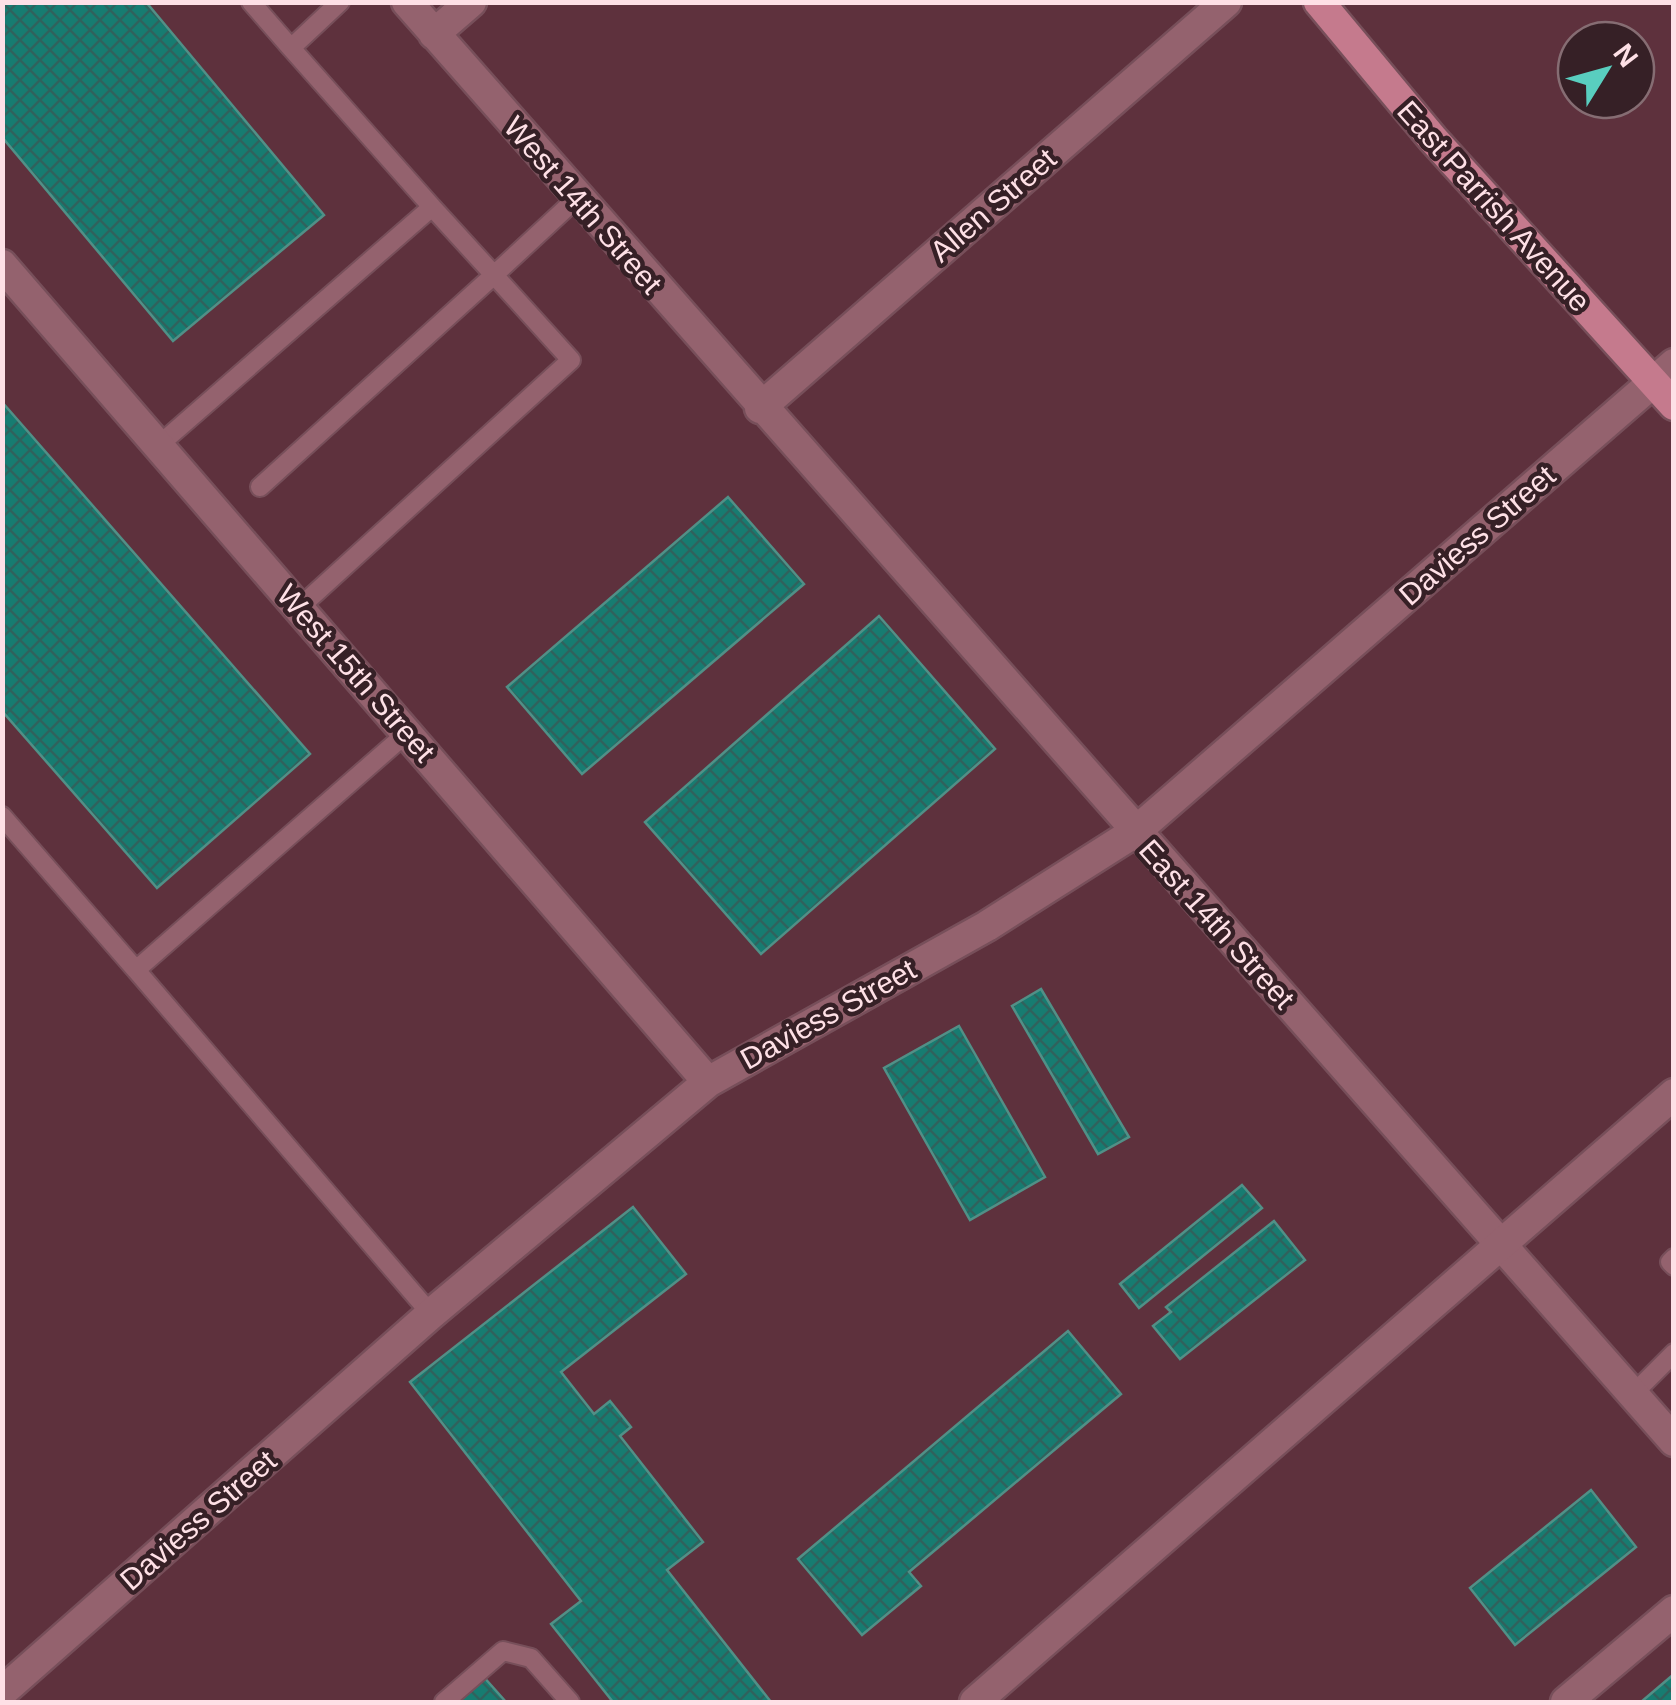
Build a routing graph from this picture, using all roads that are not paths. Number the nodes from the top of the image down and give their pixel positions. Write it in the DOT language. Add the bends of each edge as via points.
graph roads {
  1 [pos="251,2"];
  2 [pos="340,2"];
  3 [pos="406,2"];
  4 [pos="471,2"];
  5 [pos="1226,2"];
  6 [pos="1319,2"];
  7 [pos="434,34"];
  8 [pos="291,48"];
  9 [pos="577,198"];
  10 [pos="432,207"];
  11 [pos="2,265"];
  12 [pos="494,276"];
  13 [pos="1667,384"];
  14 [pos="760,408"];
  15 [pos="159,445"];
  16 [pos="260,487"];
  17 [pos="300,608"];
  18 [pos="408,732"];
  19 [pos="2,816"];
  20 [pos="1135,832"];
  21 [pos="136,970"];
  22 [pos="708,1082"];
  23 [pos="1674,1094"];
  24 [pos="1501,1242"];
  25 [pos="432,1314"];
  26 [pos="1674,1353"];
  27 [pos="1633,1394"];
  28 [pos="1674,1441"];
  29 [pos="1674,1611"];
  30 [pos="2,1692"];
  31 [pos="444,1702"];
  32 [pos="570,1702"];
  33 [pos="975,1702"];
  34 [pos="1566,1702"];
  1 -- 8 [label="lane"];
  2 -- 8 [label="lane"];
  3 -- 7 [label="street, West 14th Street"];
  4 -- 7 [label="street"];
  5 -- 14 [label="street, Allen Street"];
  6 -- 13 [label="main road, East Parrish Avenue" via="1432,139"];
  7 -- 9 [label="street, West 14th Street"];
  8 -- 10 [label="lane"];
  9 -- 12 [label="lane"];
  9 -- 14 [label="street, West 14th Street"];
  10 -- 12 [label="lane"];
  10 -- 15 [label="lane"];
  11 -- 15 [label="street, West 15th Street"];
  12 -- 16 [label="lane"];
  12 -- 17 [label="lane" via="571,360"];
  13 -- 20 [label="street, Daviess Street"];
  14 -- 20 [label="street, East 14th Street"];
  15 -- 17 [label="street, West 15th Street"];
  17 -- 18 [label="street, West 15th Street"];
  18 -- 21 [label="lane"];
  18 -- 22 [label="street, West 15th Street"];
  19 -- 21 [label="lane"];
  20 -- 22 [label="street, Daviess Street" via="987,926"];
  20 -- 24 [label="street, East 14th Street"];
  21 -- 25 [label="lane"];
  22 -- 25 [label="street, Daviess Street"];
  23 -- 24 [label="street"];
  24 -- 27 [label="street, East 14th Street"];
  24 -- 33 [label="street"];
  25 -- 30 [label="street, Daviess Street"];
  26 -- 27 [label="lane"];
  27 -- 28 [label="street, East 14th Street"];
  29 -- 34 [label="street"];
  31 -- 32 [label="lane" via="503,1652 530,1658"];
}
